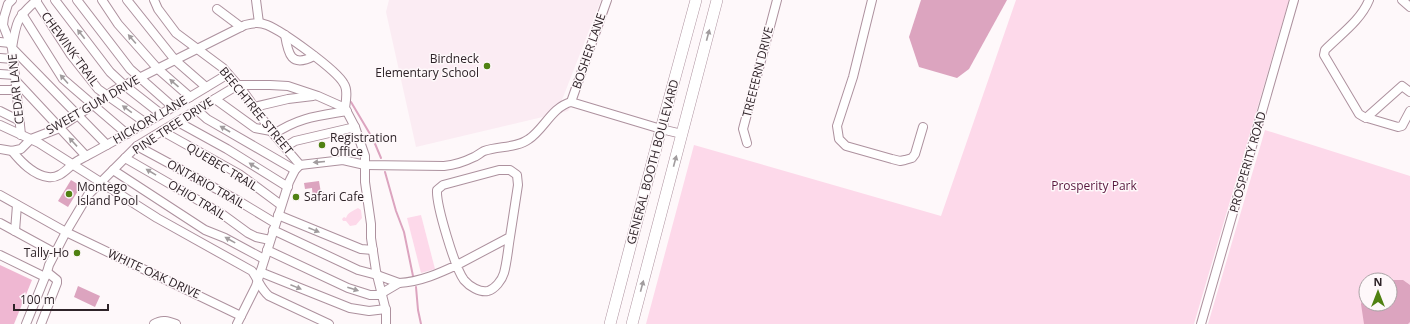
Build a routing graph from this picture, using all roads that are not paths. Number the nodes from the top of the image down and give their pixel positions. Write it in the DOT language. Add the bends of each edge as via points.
graph roads {
  1 [pos="37,0"];
  2 [pos="55,0"];
  3 [pos="78,0"];
  4 [pos="102,0"];
  5 [pos="127,0"];
  6 [pos="154,0"];
  7 [pos="256,0"];
  8 [pos="607,0"];
  9 [pos="696,0"];
  10 [pos="717,0"];
  11 [pos="777,0"];
  12 [pos="872,0"];
  13 [pos="1294,0"];
  14 [pos="1369,0"];
  15 [pos="1402,0"];
  16 [pos="7,3"];
  17 [pos="1410,7"];
  18 [pos="217,9"];
  19 [pos="22,14"];
  20 [pos="2,22"];
  21 [pos="259,23"];
  22 [pos="241,27"];
  23 [pos="285,35"];
  24 [pos="0,42"];
  25 [pos="11,45"];
  26 [pos="197,49"];
  27 [pos="314,56"];
  28 [pos="0,58"];
  29 [pos="13,59"];
  30 [pos="175,60"];
  31 [pos="158,69"];
  32 [pos="0,74"];
  33 [pos="228,74"];
  34 [pos="15,78"];
  35 [pos="140,78"];
  36 [pos="124,85"];
  37 [pos="238,85"];
  38 [pos="206,87"];
  39 [pos="0,90"];
  40 [pos="16,90"];
  41 [pos="1410,92"];
  42 [pos="108,95"];
  43 [pos="318,96"];
  44 [pos="190,97"];
  45 [pos="215,99"];
  46 [pos="570,102"];
  47 [pos="93,105"];
  48 [pos="173,107"];
  49 [pos="254,107"];
  50 [pos="346,109"];
  51 [pos="0,110"];
  52 [pos="197,110"];
  53 [pos="1410,111"];
  54 [pos="161,114"];
  55 [pos="77,116"];
  56 [pos="1366,118"];
  57 [pos="20,121"];
  58 [pos="178,122"];
  59 [pos="146,123"];
  60 [pos="0,126"];
  61 [pos="60,127"];
  62 [pos="355,127"];
  63 [pos="923,127"];
  64 [pos="661,129"];
  65 [pos="162,131"];
  66 [pos="272,132"];
  67 [pos="127,134"];
  68 [pos="682,134"];
  69 [pos="21,135"];
  70 [pos="31,139"];
  71 [pos="747,143"];
  72 [pos="107,145"];
  73 [pos="137,146"];
  74 [pos="285,147"];
  75 [pos="0,149"];
  76 [pos="12,151"];
  77 [pos="86,156"];
  78 [pos="125,158"];
  79 [pos="72,163"];
  80 [pos="365,165"];
  81 [pos="298,168"];
  82 [pos="113,170"];
  83 [pos="101,182"];
  84 [pos="288,187"];
  85 [pos="0,195"];
  86 [pos="17,205"];
  87 [pos="281,205"];
  88 [pos="0,223"];
  89 [pos="275,223"];
  90 [pos="15,231"];
  91 [pos="66,232"];
  92 [pos="510,237"];
  93 [pos="270,240"];
  94 [pos="267,250"];
  95 [pos="373,250"];
  96 [pos="55,253"];
  97 [pos="0,255"];
  98 [pos="264,259"];
  99 [pos="456,266"];
  100 [pos="46,274"];
  101 [pos="377,275"];
  102 [pos="259,276"];
  103 [pos="399,283"];
  104 [pos="382,294"];
  105 [pos="386,309"];
  106 [pos="241,316"];
  107 [pos="387,323"];
  108 [pos="26,324"];
  109 [pos="41,324"];
  110 [pos="154,324"];
  111 [pos="174,324"];
  112 [pos="237,324"];
  113 [pos="329,324"];
  114 [pos="610,324"];
  115 [pos="632,324"];
  116 [pos="1201,324"];
  1 -- 19 [label="street"];
  1 -- 42 [label="street, CHEWINK TRAIL" via="84,72 98,89"];
  36 -- 2 [label="street, one-way" via="110,72"];
  3 -- 35 [label="street" via="130,69"];
  31 -- 4 [label="street, one-way" via="118,24"];
  5 -- 30 [label="street"];
  6 -- 26 [label="street, BEECHTREE STREET" via="176,33"];
  7 -- 21 [label="street"];
  8 -- 46 [label="street, BOSHER LANE"];
  9 -- 64 [label="highway, GENERAL BOOTH BOULEVARD"];
  68 -- 10 [label="highway, GENERAL BOOTH BOULEVARD, one-way"];
  11 -- 71 [label="street, TREEFERN DRIVE" via="743,130"];
  12 -- 63 [label="street" via="853,77 837,126 839,139 846,146 896,160 906,160 916,154"];
  13 -- 116 [label="street, PROSPERITY ROAD"];
  14 -- 56 [label="street" via="1361,16 1325,50 1324,55 1359,114"];
  15 -- 17 [label="street"];
  16 -- 20 [label="street, CEDAR LANE"];
  18 -- 22 [label="street"];
  19 -- 25 [label="street"];
  47 -- 19 [label="street, one-way" via="63,79"];
  20 -- 25 [label="street, CEDAR LANE"];
  21 -- 22 [label="street, SWEET GUM DRIVE" via="245,24"];
  21 -- 23 [label="street" via="266,24"];
  22 -- 26 [label="street, SWEET GUM DRIVE"];
  23 -- 27 [label="street"];
  23 -- 27 [label="street" via="287,51 291,57 306,60"];
  24 -- 25 [label="street"];
  25 -- 29 [label="street, CEDAR LANE"];
  25 -- 55 [label="street"];
  26 -- 30 [label="street, SWEET GUM DRIVE"];
  26 -- 33 [label="street, BEECHTREE STREET"];
  27 -- 50 [label="street" via="345,84"];
  28 -- 29 [label="street"];
  29 -- 34 [label="street, CEDAR LANE"];
  30 -- 31 [label="street, SWEET GUM DRIVE"];
  30 -- 38 [label="street"];
  31 -- 35 [label="street, SWEET GUM DRIVE"];
  44 -- 31 [label="street, one-way"];
  32 -- 34 [label="street"];
  33 -- 37 [label="street, BEECHTREE STREET"];
  33 -- 38 [label="street, HICKORY LANE"];
  34 -- 40 [label="street, CEDAR LANE"];
  34 -- 61 [label="street"];
  35 -- 36 [label="street, SWEET GUM DRIVE"];
  35 -- 48 [label="street"];
  36 -- 42 [label="street, SWEET GUM DRIVE"];
  36 -- 54 [label="street"];
  37 -- 43 [label="street" via="288,86"];
  37 -- 45 [label="street, PINE TREE DRIVE"];
  37 -- 49 [label="street, BEECHTREE STREET"];
  38 -- 44 [label="street, HICKORY LANE"];
  39 -- 40 [label="street"];
  40 -- 57 [label="street, CEDAR LANE"];
  41 -- 56 [label="street" via="1402,86"];
  42 -- 47 [label="street, SWEET GUM DRIVE"];
  59 -- 42 [label="street, CHEWINK TRAIL, one-way"];
  43 -- 49 [label="street" via="288,99"];
  43 -- 50 [label="street"];
  44 -- 48 [label="street, HICKORY LANE"];
  45 -- 52 [label="street, PINE TREE DRIVE"];
  45 -- 66 [label="street" via="255,128"];
  46 -- 64 [label="street"];
  46 -- 80 [label="street, BEECHTREE STREET" via="559,107 539,130 522,143 483,152 454,165"];
  47 -- 55 [label="street, SWEET GUM DRIVE"];
  47 -- 67 [label="street"];
  48 -- 54 [label="street, HICKORY LANE"];
  49 -- 66 [label="street, BEECHTREE STREET"];
  50 -- 62 [label="street"];
  50 -- 66 [label="street" via="308,117"];
  51 -- 57 [label="street"];
  52 -- 58 [label="street, PINE TREE DRIVE"];
  81 -- 52 [label="street, one-way" via="207,119"];
  53 -- 56 [label="street" via="1402,126 1398,128"];
  54 -- 59 [label="street, HICKORY LANE"];
  55 -- 61 [label="street, SWEET GUM DRIVE"];
  55 -- 72 [label="street"];
  57 -- 69 [label="street, CEDAR LANE"];
  58 -- 65 [label="street, PINE TREE DRIVE"];
  84 -- 58 [label="street, one-way"];
  59 -- 67 [label="street, HICKORY LANE"];
  60 -- 69 [label="street"];
  61 -- 70 [label="street, SWEET GUM DRIVE"];
  77 -- 61 [label="street, one-way"];
  62 -- 74 [label="street" via="295,141"];
  62 -- 80 [label="street" via="365,156"];
  64 -- 68 [label="street"];
  64 -- 114 [label="highway, GENERAL BOOTH BOULEVARD"];
  65 -- 73 [label="street, PINE TREE DRIVE"];
  65 -- 87 [label="street, QUEBEC TRAIL" via="239,174"];
  66 -- 74 [label="street, BEECHTREE STREET"];
  67 -- 72 [label="street, HICKORY LANE"];
  115 -- 68 [label="highway, GENERAL BOOTH BOULEVARD, one-way"];
  69 -- 70 [label="street"];
  70 -- 76 [label="street, SWEET GUM DRIVE" via="22,149"];
  70 -- 79 [label="street"];
  72 -- 77 [label="street, HICKORY LANE"];
  73 -- 78 [label="street, PINE TREE DRIVE"];
  73 -- 89 [label="street, ONTARIO TRAIL"];
  74 -- 81 [label="street, BEECHTREE STREET"];
  75 -- 76 [label="street"];
  76 -- 79 [label="street, HICKORY LANE" via="23,164 40,175 49,177 64,173"];
  77 -- 79 [label="street, HICKORY LANE"];
  78 -- 82 [label="street, PINE TREE DRIVE"];
  93 -- 78 [label="street, OHIO TRAIL, one-way" via="248,233 222,214"];
  79 -- 83 [label="street"];
  80 -- 81 [label="street, BEECHTREE STREET, one-way" via="343,160"];
  80 -- 95 [label="street"];
  81 -- 84 [label="street"];
  82 -- 83 [label="street, PINE TREE DRIVE"];
  98 -- 82 [label="street, one-way" via="205,230"];
  83 -- 91 [label="street, PINE TREE DRIVE" via="88,195"];
  83 -- 102 [label="street" via="157,218"];
  84 -- 87 [label="street"];
  85 -- 86 [label="street, WHITE OAK DRIVE"];
  86 -- 90 [label="street"];
  86 -- 91 [label="street, WHITE OAK DRIVE"];
  87 -- 89 [label="street"];
  88 -- 90 [label="street"];
  89 -- 93 [label="street"];
  89 -- 95 [label="street, one-way" via="361,249"];
  89 -- 101 [label="street" via="358,270"];
  90 -- 96 [label="street"];
  91 -- 96 [label="street, PINE TREE DRIVE"];
  91 -- 106 [label="street, WHITE OAK DRIVE"];
  92 -- 99 [label="street"];
  92 -- 99 [label="street" via="504,275 496,286 488,291 478,290 465,281"];
  92 -- 99 [label="street" via="518,185 517,175 510,170 499,170 443,185 437,190 437,196"];
  93 -- 94 [label="street"];
  94 -- 98 [label="street"];
  94 -- 104 [label="street, one-way" via="348,288 370,295"];
  95 -- 101 [label="street"];
  96 -- 100 [label="street, PINE TREE DRIVE"];
  97 -- 100 [label="street"];
  98 -- 102 [label="street"];
  99 -- 103 [label="street" via="433,276"];
  100 -- 108 [label="street, PINE TREE DRIVE"];
  100 -- 109 [label="street" via="57,280 57,283"];
  101 -- 103 [label="street"];
  101 -- 104 [label="street"];
  102 -- 105 [label="street, one-way" via="350,308 369,311"];
  102 -- 106 [label="street"];
  102 -- 113 [label="street" via="262,290 269,296"];
  103 -- 104 [label="street"];
  104 -- 105 [label="street"];
  105 -- 107 [label="street"];
  106 -- 112 [label="street"];
  110 -- 111 [label="street" via="166,320"];
}
